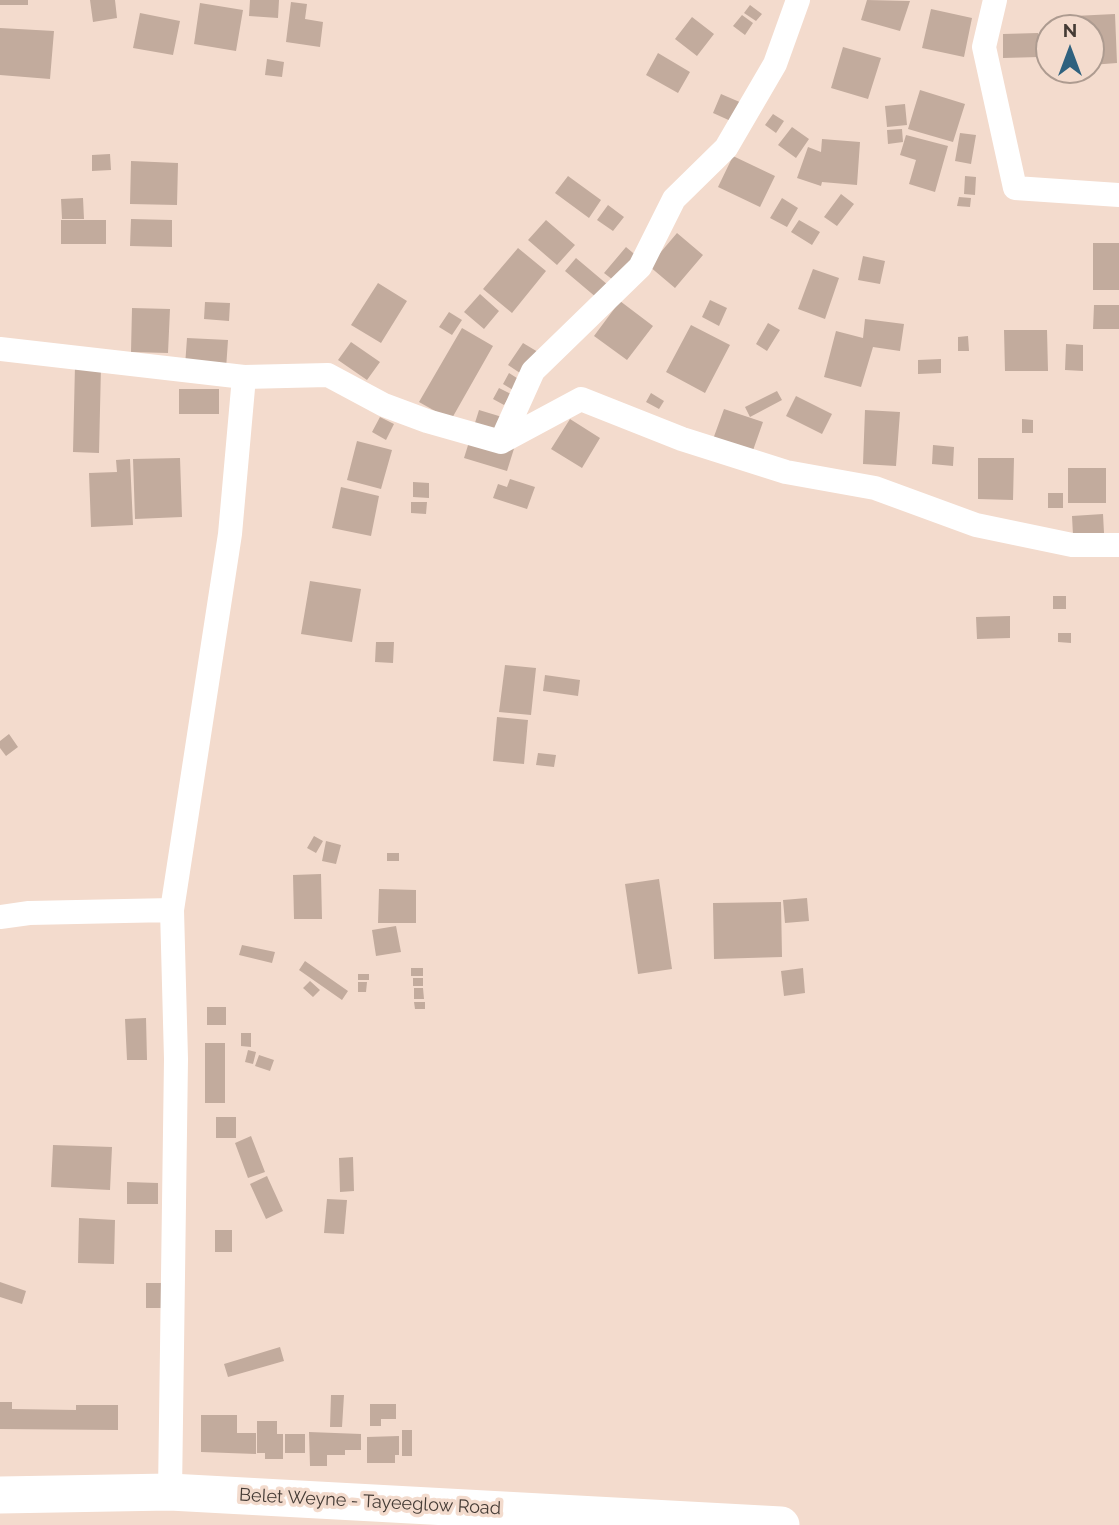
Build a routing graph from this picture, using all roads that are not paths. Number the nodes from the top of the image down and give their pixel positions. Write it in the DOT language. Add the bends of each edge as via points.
graph roads {
  1 [pos="799,0"];
  2 [pos="995,0"];
  3 [pos="1119,195"];
  4 [pos="0,349"];
  5 [pos="244,377"];
  6 [pos="501,442"];
  7 [pos="1119,545"];
  8 [pos="172,910"];
  9 [pos="0,917"];
  10 [pos="170,1492"];
  11 [pos="0,1494"];
  12 [pos="615,1521"];
  13 [pos="781,1525"];
  1 -- 6 [label="street" via="775,64 726,148 674,199 640,267 533,371"];
  2 -- 3 [label="street" via="984,47 1015,188"];
  4 -- 5 [label="street"];
  5 -- 6 [label="street" via="328,375 395,409"];
  5 -- 8 [label="street" via="230,534"];
  6 -- 7 [label="street" via="581,399 682,439 773,467 875,488 976,525 1073,545"];
  8 -- 9 [label="street"];
  8 -- 10 [label="street" via="176,1059"];
  10 -- 11 [label="main road, Belet Weyne - Tayeeglow Road"];
  10 -- 12 [label="main road, Belet Weyne - Tayeeglow Road"];
  12 -- 13 [label="main road, Belet Weyne - Tayeeglow Road"];
}
